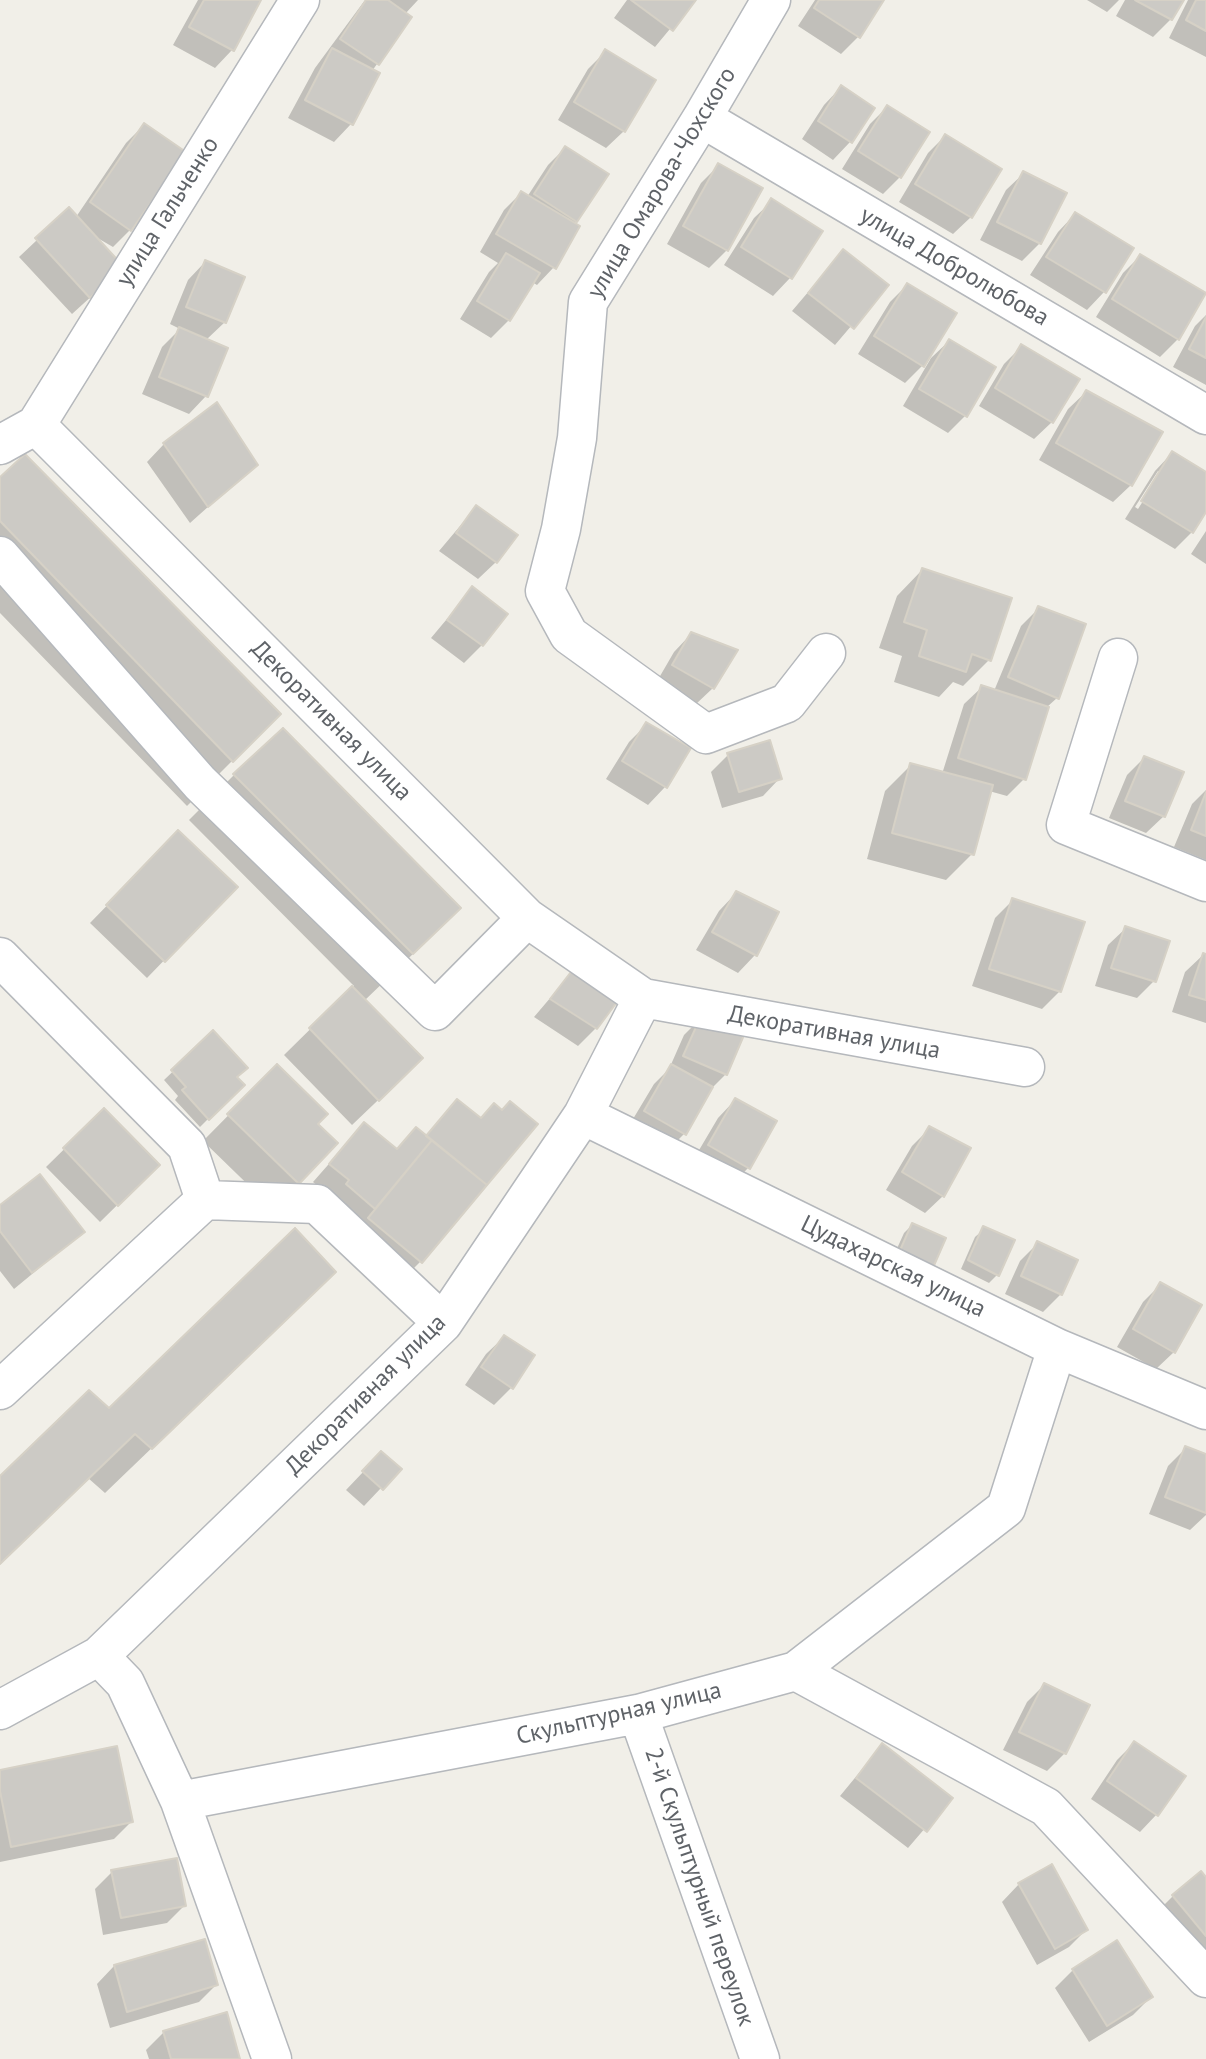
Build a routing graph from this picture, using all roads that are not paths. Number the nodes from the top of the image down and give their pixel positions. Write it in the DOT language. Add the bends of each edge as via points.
graph roads {
  1 [pos="300,0"];
  2 [pos="771,0"];
  3 [pos="702,118"];
  4 [pos="1206,415"];
  5 [pos="36,425"];
  6 [pos="0,445"];
  7 [pos="0,556"];
  8 [pos="826,653"];
  9 [pos="1118,658"];
  10 [pos="1206,882"];
  11 [pos="527,918"];
  12 [pos="0,957"];
  13 [pos="643,998"];
  14 [pos="1025,1067"];
  15 [pos="583,1115"];
  16 [pos="205,1200"];
  17 [pos="443,1323"];
  18 [pos="1057,1348"];
  19 [pos="0,1390"];
  20 [pos="1206,1409"];
  21 [pos="99,1656"];
  22 [pos="796,1671"];
  23 [pos="0,1710"];
  24 [pos="638,1714"];
  25 [pos="180,1801"];
  26 [pos="1206,1978"];
  27 [pos="272,2059"];
  28 [pos="760,2059"];
  1 -- 5 [label="street, улица Гальченко"];
  2 -- 3 [label="street, улица Омарова-Чохского"];
  3 -- 4 [label="street, улица Добролюбова"];
  3 -- 8 [label="street, улица Омарова-Чохского" via="588,302 577,438 545,591 569,635 706,734 787,703"];
  5 -- 6 [label="street"];
  5 -- 11 [label="street, Декоративная улица"];
  7 -- 11 [label="street" via="200,783 435,1011"];
  9 -- 10 [label="street" via="1066,825"];
  11 -- 13 [label="street, Декоративная улица"];
  12 -- 16 [label="street" via="187,1146"];
  13 -- 14 [label="street, Декоративная улица"];
  13 -- 15 [label="street, Декоративная улица"];
  15 -- 17 [label="street, Декоративная улица"];
  15 -- 18 [label="street, Цудахарская улица"];
  16 -- 17 [label="street" via="317,1205"];
  16 -- 19 [label="street"];
  17 -- 21 [label="street, Декоративная улица"];
  18 -- 20 [label="street, Цудахарская улица"];
  18 -- 22 [label="street, Скульптурная улица" via="1006,1508"];
  21 -- 23 [label="street, Декоративная улица"];
  21 -- 25 [label="street" via="125,1683"];
  22 -- 24 [label="street, Скульптурная улица"];
  22 -- 26 [label="street" via="1046,1807"];
  24 -- 25 [label="street, Скульптурная улица"];
  24 -- 28 [label="street, 2-й Скульптурный переулок"];
  25 -- 27 [label="street"];
}
